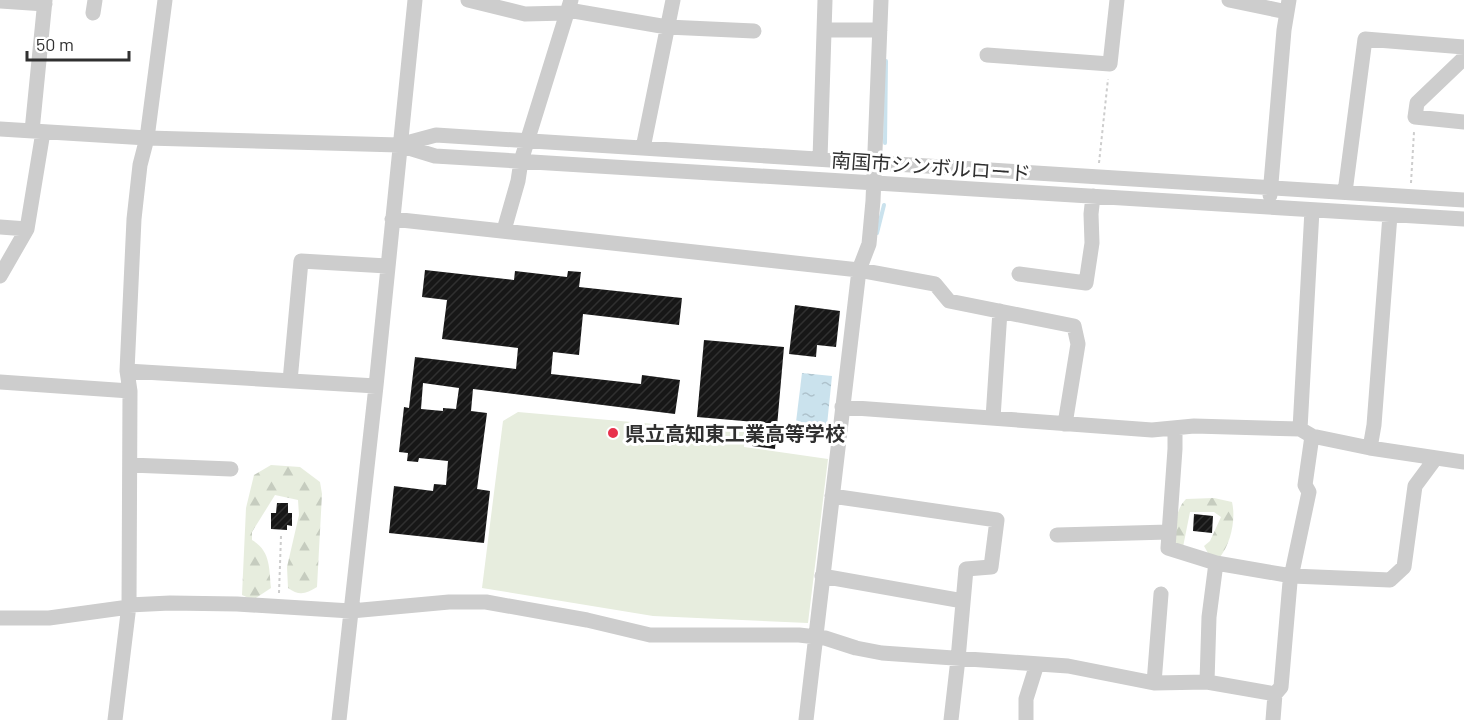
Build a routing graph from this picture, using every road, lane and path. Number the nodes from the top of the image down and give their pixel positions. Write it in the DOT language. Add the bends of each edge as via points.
graph roads {
  1 [pos="165,0"];
  2 [pos="415,0"];
  3 [pos="468,0"];
  4 [pos="673,0"];
  5 [pos="825,0"];
  6 [pos="881,0"];
  7 [pos="1117,0"];
  8 [pos="1229,0"];
  9 [pos="0,1"];
  10 [pos="45,2"];
  11 [pos="1288,6"];
  12 [pos="569,8"];
  13 [pos="667,27"];
  14 [pos="824,30"];
  15 [pos="880,30"];
  16 [pos="754,31"];
  17 [pos="1464,47"];
  18 [pos="987,55"];
  19 [pos="1464,58"];
  20 [pos="1110,64"];
  21 [pos="1415,117"];
  22 [pos="1464,122"];
  23 [pos="0,129"];
  24 [pos="38,132"];
  25 [pos="147,138"];
  26 [pos="528,141"];
  27 [pos="399,145"];
  28 [pos="643,148"];
  29 [pos="820,159"];
  30 [pos="521,161"];
  31 [pos="876,163"];
  32 [pos="1098,169"];
  33 [pos="874,183"];
  34 [pos="1271,188"];
  35 [pos="1411,188"];
  36 [pos="1345,192"];
  37 [pos="1093,196"];
  38 [pos="1464,200"];
  39 [pos="1269,207"];
  40 [pos="1312,210"];
  41 [pos="1390,215"];
  42 [pos="392,219"];
  43 [pos="1464,219"];
  44 [pos="0,227"];
  45 [pos="27,229"];
  46 [pos="504,230"];
  47 [pos="387,266"];
  48 [pos="859,270"];
  49 [pos="1018,274"];
  50 [pos="0,276"];
  51 [pos="1000,311"];
  52 [pos="127,370"];
  53 [pos="290,381"];
  54 [pos="0,382"];
  55 [pos="376,386"];
  56 [pos="130,391"];
  57 [pos="842,407"];
  58 [pos="993,418"];
  59 [pos="1065,423"];
  60 [pos="1175,428"];
  61 [pos="1306,433"];
  62 [pos="1370,448"];
  63 [pos="1435,459"];
  64 [pos="1464,462"];
  65 [pos="130,465"];
  66 [pos="231,469"];
  67 [pos="832,496"];
  68 [pos="1169,532"];
  69 [pos="1057,535"];
  70 [pos="281,536"];
  71 [pos="1216,563"];
  72 [pos="822,576"];
  73 [pos="1292,576"];
  74 [pos="1161,594"];
  75 [pos="963,601"];
  76 [pos="129,606"];
  77 [pos="278,606"];
  78 [pos="351,611"];
  79 [pos="0,618"];
  80 [pos="816,636"];
  81 [pos="958,659"];
  82 [pos="1037,664"];
  83 [pos="1154,682"];
  84 [pos="1207,682"];
  85 [pos="1275,694"];
  86 [pos="115,720"];
  87 [pos="339,720"];
  88 [pos="806,720"];
  89 [pos="951,720"];
  90 [pos="1026,720"];
  91 [pos="1273,720"];
  1 -- 25 [label="street"];
  2 -- 27 [label="street"];
  3 -- 12 [label="street" via="525,14"];
  4 -- 13 [label="street"];
  5 -- 14 [label="street"];
  6 -- 15 [label="street"];
  7 -- 20 [label="street"];
  8 -- 11 [label="street"];
  9 -- 10 [label="street"];
  10 -- 24 [label="street"];
  11 -- 34 [label="street"];
  12 -- 13 [label="street"];
  12 -- 26 [label="street"];
  13 -- 16 [label="street"];
  13 -- 28 [label="street"];
  14 -- 15 [label="street"];
  14 -- 29 [label="street"];
  15 -- 31 [label="street"];
  17 -- 36 [label="street" via="1365,39"];
  18 -- 20 [label="street"];
  19 -- 21 [label="street" via="1417,103"];
  20 -- 32 [label="path"];
  21 -- 22 [label="street"];
  21 -- 35 [label="path"];
  23 -- 24 [label="street"];
  24 -- 25 [label="street"];
  24 -- 45 [label="street"];
  25 -- 27 [label="street"];
  25 -- 52 [label="street" via="134,219"];
  26 -- 27 [label="street, 南国市シンボルロード" via="436,135"];
  26 -- 28 [label="street, 南国市シンボルロード"];
  26 -- 30 [label="street"];
  27 -- 30 [label="street, 南国市シンボルロード" via="435,156"];
  27 -- 42 [label="street"];
  28 -- 29 [label="street, 南国市シンボルロード"];
  29 -- 31 [label="street, 南国市シンボルロード"];
  30 -- 33 [label="street, 南国市シンボルロード"];
  30 -- 46 [label="street"];
  31 -- 33 [label="street"];
  31 -- 34 [label="street, 南国市シンボルロード"];
  33 -- 37 [label="street, 南国市シンボルロード"];
  33 -- 48 [label="street" via="869,244"];
  34 -- 36 [label="street, 南国市シンボルロード"];
  34 -- 39 [label="street"];
  36 -- 38 [label="street, 南国市シンボルロード"];
  37 -- 39 [label="street, 南国市シンボルロード"];
  37 -- 49 [label="street" via="1086,283"];
  39 -- 40 [label="street, 南国市シンボルロード"];
  40 -- 41 [label="street, 南国市シンボルロード"];
  40 -- 61 [label="street"];
  41 -- 43 [label="street, 南国市シンボルロード"];
  41 -- 62 [label="street"];
  42 -- 46 [label="street"];
  42 -- 47 [label="street"];
  44 -- 45 [label="street"];
  45 -- 50 [label="street"];
  46 -- 48 [label="street"];
  47 -- 53 [label="street" via="301,261"];
  47 -- 55 [label="street"];
  48 -- 51 [label="street" via="936,284 949,301"];
  48 -- 57 [label="street"];
  51 -- 58 [label="street"];
  51 -- 59 [label="street" via="1074,326 1078,344"];
  52 -- 53 [label="street"];
  52 -- 56 [label="street"];
  53 -- 55 [label="street"];
  54 -- 56 [label="street"];
  55 -- 78 [label="street"];
  56 -- 65 [label="street"];
  57 -- 58 [label="street"];
  57 -- 67 [label="street"];
  58 -- 59 [label="street"];
  59 -- 60 [label="street" via="1152,430"];
  60 -- 61 [label="street"];
  60 -- 68 [label="street"];
  61 -- 62 [label="street"];
  61 -- 73 [label="street" via="1305,485 1309,492"];
  62 -- 63 [label="street"];
  63 -- 64 [label="street"];
  63 -- 73 [label="street" via="1415,486 1404,567 1390,580"];
  65 -- 66 [label="street"];
  65 -- 76 [label="street"];
  67 -- 72 [label="street"];
  67 -- 75 [label="street" via="997,520 991,567 966,569"];
  68 -- 69 [label="street"];
  68 -- 71 [label="street" via="1168,548"];
  70 -- 77 [label="path"];
  71 -- 73 [label="street"];
  71 -- 84 [label="street"];
  72 -- 75 [label="street"];
  72 -- 80 [label="street"];
  73 -- 85 [label="street" via="1281,687"];
  74 -- 83 [label="street"];
  75 -- 81 [label="street"];
  76 -- 77 [label="street"];
  76 -- 79 [label="street" via="49,618"];
  76 -- 86 [label="street"];
  77 -- 78 [label="street"];
  78 -- 80 [label="street" via="486,602 650,635"];
  78 -- 87 [label="street"];
  80 -- 81 [label="street" via="882,653"];
  80 -- 88 [label="street"];
  81 -- 82 [label="street"];
  81 -- 89 [label="street"];
  82 -- 83 [label="street"];
  82 -- 90 [label="street" via="1026,699"];
  83 -- 84 [label="street"];
  84 -- 85 [label="street"];
  85 -- 91 [label="street"];
}
